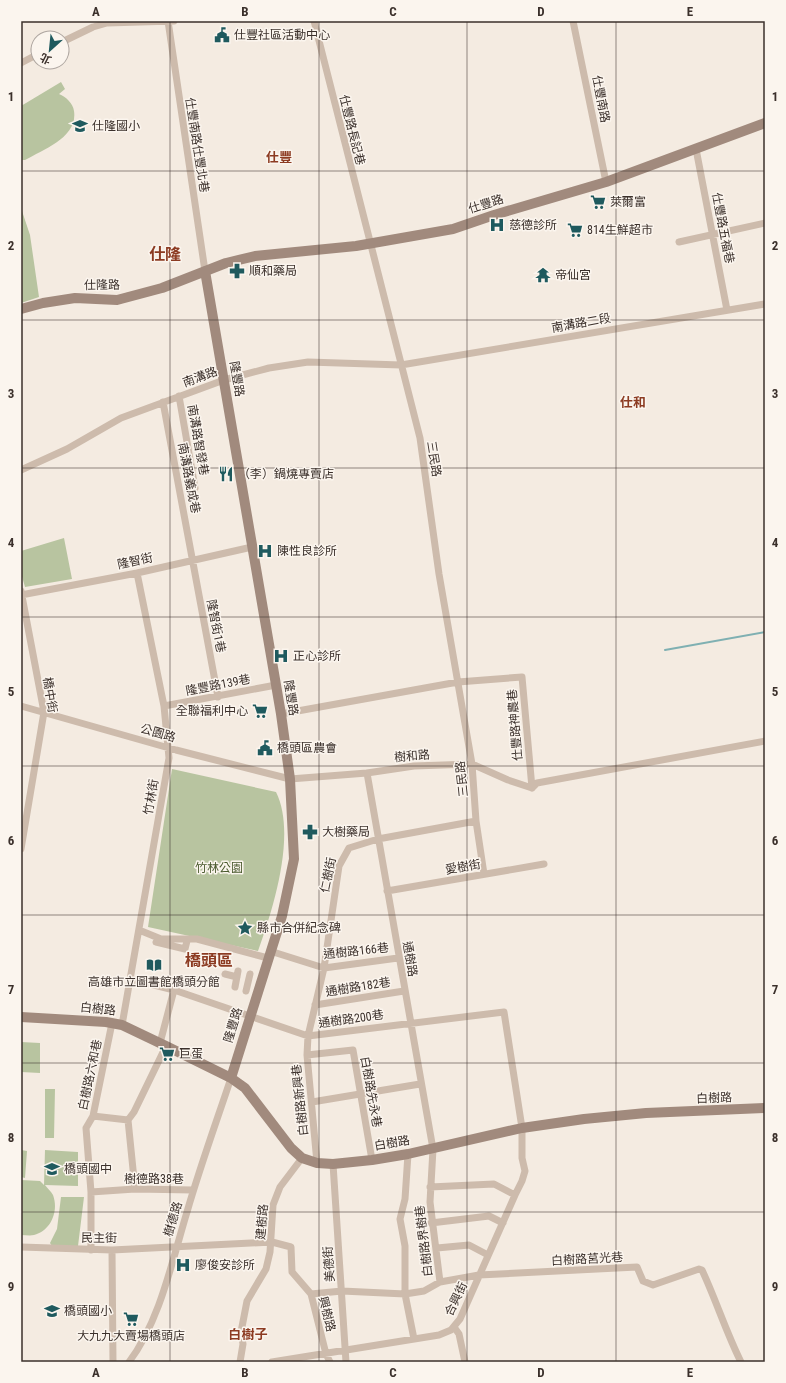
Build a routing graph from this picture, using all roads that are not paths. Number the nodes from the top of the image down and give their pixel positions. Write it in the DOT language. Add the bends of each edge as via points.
graph roads {
  1 [pos="168,21"];
  2 [pos="174,21"];
  3 [pos="314,21"];
  4 [pos="573,21"];
  5 [pos="70,38"];
  6 [pos="30,59"];
  7 [pos="21,64"];
  8 [pos="765,124"];
  9 [pos="696,149"];
  10 [pos="606,182"];
  11 [pos="765,223"];
  12 [pos="713,236"];
  13 [pos="680,242"];
  14 [pos="369,244"];
  15 [pos="205,271"];
  16 [pos="765,304"];
  17 [pos="21,309"];
  18 [pos="727,310"];
  19 [pos="401,364"];
  20 [pos="224,380"];
  21 [pos="179,396"];
  22 [pos="163,402"];
  23 [pos="21,470"];
  24 [pos="195,488"];
  25 [pos="252,547"];
  26 [pos="192,559"];
  27 [pos="137,573"];
  28 [pos="21,593"];
  29 [pos="458,682"];
  30 [pos="276,685"];
  31 [pos="218,697"];
  32 [pos="21,706"];
  33 [pos="164,706"];
  34 [pos="44,712"];
  35 [pos="281,714"];
  36 [pos="765,741"];
  37 [pos="169,748"];
  38 [pos="472,764"];
  39 [pos="366,773"];
  40 [pos="290,779"];
  41 [pos="532,788"];
  42 [pos="476,821"];
  43 [pos="378,839"];
  44 [pos="21,849"];
  45 [pos="544,864"];
  46 [pos="484,874"];
  47 [pos="387,891"];
  48 [pos="139,933"];
  49 [pos="161,941"];
  50 [pos="187,941"];
  51 [pos="269,954"];
  52 [pos="398,958"];
  53 [pos="324,968"];
  54 [pos="224,974"];
  55 [pos="250,974"];
  56 [pos="130,979"];
  57 [pos="235,988"];
  58 [pos="174,990"];
  59 [pos="246,990"];
  60 [pos="404,991"];
  61 [pos="315,1005"];
  62 [pos="250,1015"];
  63 [pos="21,1017"];
  64 [pos="409,1022"];
  65 [pos="117,1024"];
  66 [pos="308,1036"];
  67 [pos="163,1044"];
  68 [pos="307,1055"];
  69 [pos="231,1078"];
  70 [pos="420,1084"];
  71 [pos="360,1094"];
  72 [pos="312,1102"];
  73 [pos="765,1108"];
  74 [pos="93,1116"];
  75 [pos="128,1120"];
  76 [pos="522,1128"];
  77 [pos="433,1149"];
  78 [pos="408,1154"];
  79 [pos="302,1158"];
  80 [pos="372,1160"];
  81 [pos="317,1163"];
  82 [pos="332,1164"];
  83 [pos="430,1187"];
  84 [pos="135,1189"];
  85 [pos="193,1190"];
  86 [pos="91,1192"];
  87 [pos="515,1195"];
  88 [pos="431,1223"];
  89 [pos="503,1223"];
  90 [pos="272,1242"];
  91 [pos="21,1247"];
  92 [pos="176,1247"];
  93 [pos="436,1248"];
  94 [pos="91,1250"];
  95 [pos="112,1250"];
  96 [pos="488,1255"];
  97 [pos="479,1275"];
  98 [pos="440,1282"];
  99 [pos="342,1292"];
  100 [pos="311,1294"];
  101 [pos="405,1294"];
  102 [pos="454,1327"];
  103 [pos="414,1339"];
  104 [pos="346,1351"];
  105 [pos="326,1354"];
  106 [pos="113,1362"];
  107 [pos="129,1362"];
  108 [pos="240,1362"];
  109 [pos="272,1362"];
  110 [pos="330,1362"];
  111 [pos="346,1362"];
  112 [pos="465,1362"];
  113 [pos="741,1362"];
  1 -- 2 [label="street"];
  1 -- 5 [label="street" via="107,23 92,26"];
  1 -- 15 [label="street, 仕豐南路仕豐北巷"];
  3 -- 14 [label="street, 仕豐路長記巷"];
  4 -- 10 [label="street, 仕豐南路"];
  6 -- 7 [label="street"];
  8 -- 9 [label="street, 仕豐路"];
  9 -- 10 [label="street, 仕豐路"];
  9 -- 12 [label="street, 仕豐路五福巷"];
  10 -- 14 [label="street, 仕豐路" via="453,229"];
  11 -- 12 [label="street"];
  12 -- 13 [label="street"];
  12 -- 18 [label="street, 仕豐路五福巷"];
  14 -- 15 [label="street, 仕豐路" via="255,256"];
  14 -- 19 [label="street, 三民路" via="385,296"];
  15 -- 17 [label="street, 仕隆路" via="162,288 117,300 75,298"];
  15 -- 20 [label="street, 隆豐路"];
  16 -- 18 [label="street, 南溝路二段"];
  18 -- 19 [label="street, 南溝路二段"];
  19 -- 20 [label="street, 南溝路" via="308,362 269,368"];
  19 -- 29 [label="street, 三民路" via="420,438 439,574"];
  20 -- 21 [label="street, 南溝路"];
  20 -- 25 [label="street, 隆豐路"];
  21 -- 22 [label="street, 南溝路"];
  21 -- 24 [label="street, 南溝路智發巷"];
  22 -- 23 [label="street, 南溝路" via="121,418 68,449"];
  22 -- 26 [label="street, 南溝路義成巷"];
  25 -- 26 [label="street, 隆智街"];
  25 -- 30 [label="street, 隆豐路"];
  26 -- 27 [label="street, 隆智街"];
  26 -- 31 [label="street, 隆智街1巷"];
  27 -- 28 [label="street, 隆智街"];
  27 -- 33 [label="street, 竹林街"];
  28 -- 34 [label="street, 橋中街"];
  29 -- 35 [label="street"];
  29 -- 38 [label="street, 三民路"];
  29 -- 41 [label="street, 仕豐路神農巷" via="522,677"];
  30 -- 31 [label="street, 隆豐路139巷"];
  30 -- 35 [label="street, 隆豐路"];
  31 -- 33 [label="street, 隆豐路139巷"];
  32 -- 34 [label="street, 公園路"];
  33 -- 37 [label="street, 竹林街"];
  34 -- 37 [label="street, 公園路"];
  34 -- 44 [label="street, 橋中街"];
  35 -- 40 [label="street, 隆豐路"];
  36 -- 41 [label="street" via="537,783"];
  37 -- 40 [label="street, 公園路"];
  37 -- 48 [label="street, 竹林街"];
  38 -- 39 [label="street, 樹和路" via="414,766"];
  38 -- 41 [label="street, 樹和路"];
  38 -- 42 [label="street, 三民路"];
  39 -- 40 [label="street, 樹和路"];
  39 -- 43 [label="street, 通樹路"];
  40 -- 51 [label="street, 隆豐路" via="294,859 282,916"];
  42 -- 43 [label="street, 仁樹街"];
  42 -- 46 [label="street, 三民路"];
  43 -- 47 [label="street, 通樹路"];
  43 -- 53 [label="street, 仁樹街" via="349,848 344,854 339,866"];
  45 -- 46 [label="street, 愛樹街"];
  46 -- 47 [label="street, 愛樹街"];
  47 -- 52 [label="street, 通樹路"];
  48 -- 49 [label="street"];
  48 -- 56 [label="street, 竹林街"];
  49 -- 50 [label="street" via="184,949"];
  49 -- 51 [label="street, 通樹路166巷" via="197,939"];
  51 -- 53 [label="street, 通樹路166巷"];
  51 -- 62 [label="street, 隆豐路"];
  52 -- 53 [label="street, 通樹路166巷"];
  52 -- 60 [label="street, 通樹路"];
  53 -- 61 [label="street, 仁樹街"];
  54 -- 57 [label="street" via="238,974"];
  55 -- 59 [label="street"];
  56 -- 58 [label="street, 通樹路200巷"];
  56 -- 65 [label="street, 竹林街"];
  58 -- 62 [label="street, 通樹路200巷"];
  58 -- 67 [label="street"];
  60 -- 61 [label="street, 通樹路182巷"];
  60 -- 64 [label="street, 通樹路"];
  61 -- 66 [label="street, 仁樹街"];
  62 -- 66 [label="street, 通樹路200巷"];
  62 -- 69 [label="street, 隆豐路"];
  63 -- 65 [label="street, 白樹路"];
  64 -- 66 [label="street, 通樹路200巷"];
  64 -- 70 [label="street, 通樹路"];
  64 -- 76 [label="street, 通樹路200巷" via="504,1012"];
  65 -- 67 [label="street, 白樹路"];
  65 -- 74 [label="street, 白樹路六和巷"];
  66 -- 68 [label="street, 白樹路新興巷"];
  67 -- 69 [label="street, 白樹路"];
  67 -- 75 [label="street" via="134,1112"];
  68 -- 71 [label="street, 白樹路先永巷" via="353,1050"];
  68 -- 72 [label="street, 白樹路新興巷"];
  69 -- 79 [label="street, 白樹路" via="245,1088 291,1148"];
  69 -- 85 [label="street, 樹德路"];
  70 -- 71 [label="street"];
  70 -- 77 [label="street, 通樹路"];
  71 -- 72 [label="street"];
  71 -- 80 [label="street, 白樹路先永巷"];
  72 -- 81 [label="street, 白樹路新興巷"];
  73 -- 76 [label="street, 白樹路" via="584,1119"];
  74 -- 75 [label="street"];
  74 -- 86 [label="street, 白樹路六和巷" via="86,1128"];
  75 -- 84 [label="street"];
  76 -- 77 [label="street, 白樹路"];
  76 -- 87 [label="street, 合興街" via="522,1158 525,1171"];
  77 -- 78 [label="street, 白樹路"];
  77 -- 83 [label="street, 白樹路界樹巷"];
  78 -- 80 [label="street, 白樹路"];
  78 -- 101 [label="street" via="406,1199 400,1219 405,1246"];
  79 -- 81 [label="street, 白樹路"];
  79 -- 90 [label="street, 建樹路" via="280,1187 273,1205"];
  80 -- 82 [label="street, 白樹路"];
  81 -- 82 [label="street, 白樹路"];
  82 -- 99 [label="street, 美德街"];
  83 -- 87 [label="street" via="494,1184"];
  83 -- 88 [label="street, 白樹路界樹巷"];
  84 -- 85 [label="street, 樹德路38巷"];
  84 -- 86 [label="street, 樹德路38巷"];
  85 -- 92 [label="street, 樹德路"];
  86 -- 94 [label="street, 白樹路六和巷"];
  87 -- 89 [label="street, 合興街"];
  88 -- 89 [label="street" via="489,1216"];
  88 -- 93 [label="street, 白樹路界樹巷"];
  89 -- 96 [label="street, 合興街"];
  90 -- 92 [label="street, 民主街"];
  90 -- 100 [label="street, 興樹路" via="291,1248 292,1272"];
  90 -- 108 [label="street, 建樹路" via="266,1269 247,1301"];
  91 -- 94 [label="street, 民主街"];
  92 -- 95 [label="street, 民主街"];
  92 -- 107 [label="street, 樹德路" via="164,1289 141,1347"];
  93 -- 96 [label="street" via="468,1245"];
  93 -- 98 [label="street, 白樹路界樹巷"];
  94 -- 95 [label="street, 民主街"];
  95 -- 106 [label="street"];
  96 -- 97 [label="street, 合興街"];
  97 -- 98 [label="street"];
  97 -- 102 [label="street, 合興街" via="460,1320"];
  97 -- 113 [label="street, 白樹路莒光巷" via="637,1267 643,1281 653,1285 699,1269 702,1270 712,1291"];
  98 -- 101 [label="street" via="424,1291"];
  99 -- 100 [label="street"];
  99 -- 101 [label="street"];
  99 -- 104 [label="street, 美德街"];
  100 -- 105 [label="street, 興樹路"];
  101 -- 103 [label="street"];
  102 -- 103 [label="street, 合興街" via="439,1335"];
  102 -- 112 [label="street" via="459,1334"];
  103 -- 104 [label="street, 合興街"];
  104 -- 105 [label="street, 合興街"];
  104 -- 111 [label="street, 美德街"];
  105 -- 109 [label="street, 合興街"];
  105 -- 110 [label="street, 興樹路"];
}
